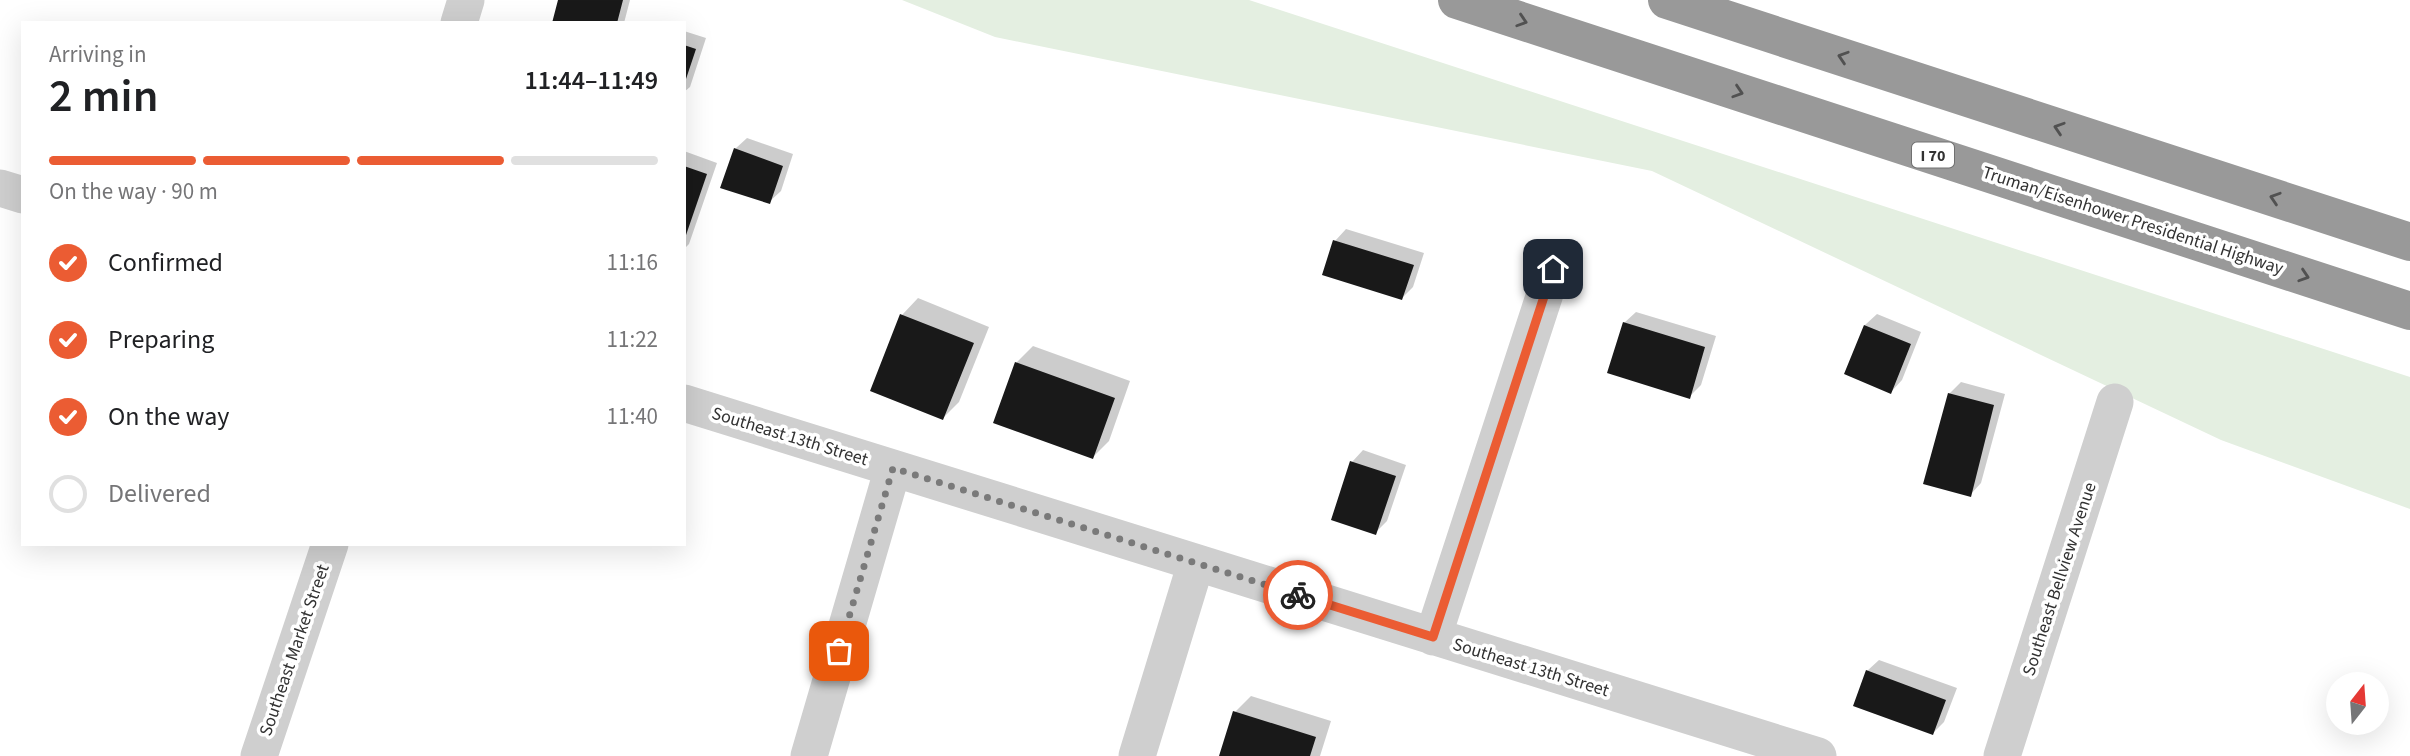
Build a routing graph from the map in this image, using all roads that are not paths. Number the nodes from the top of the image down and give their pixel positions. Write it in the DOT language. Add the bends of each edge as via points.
graph roads {
  1 [pos="466,0"];
  2 [pos="1457,0"];
  3 [pos="1667,0"];
  4 [pos="1702,0"];
  5 [pos="460,21"];
  6 [pos="1791,41"];
  7 [pos="0,188"];
  8 [pos="21,194"];
  9 [pos="2410,242"];
  10 [pos="1553,269"];
  11 [pos="2410,311"];
  12 [pos="2115,402"];
  13 [pos="686,404"];
  14 [pos="893,468"];
  15 [pos="329,546"];
  16 [pos="1196,563"];
  17 [pos="1433,637"];
  18 [pos="259,756"];
  19 [pos="809,756"];
  20 [pos="1137,756"];
  21 [pos="1818,756"];
  22 [pos="2002,756"];
  1 -- 5 [label="street"];
  2 -- 11 [label="highway, Truman/Eisenhower Presidential Highway / I 70, one-way"];
  3 -- 6 [label="highway"];
  4 -- 6 [label="highway"];
  9 -- 6 [label="highway, one-way"];
  7 -- 8 [label="street"];
  10 -- 17 [label="street"];
  12 -- 22 [label="street, Southeast Bellview Avenue"];
  13 -- 14 [label="street, Southeast 13th Street"];
  14 -- 16 [label="street, Southeast 13th Street"];
  14 -- 19 [label="street"];
  15 -- 18 [label="street, Southeast Market Street"];
  16 -- 17 [label="street, Southeast 13th Street"];
  16 -- 20 [label="street"];
  17 -- 21 [label="street, Southeast 13th Street"];
}
